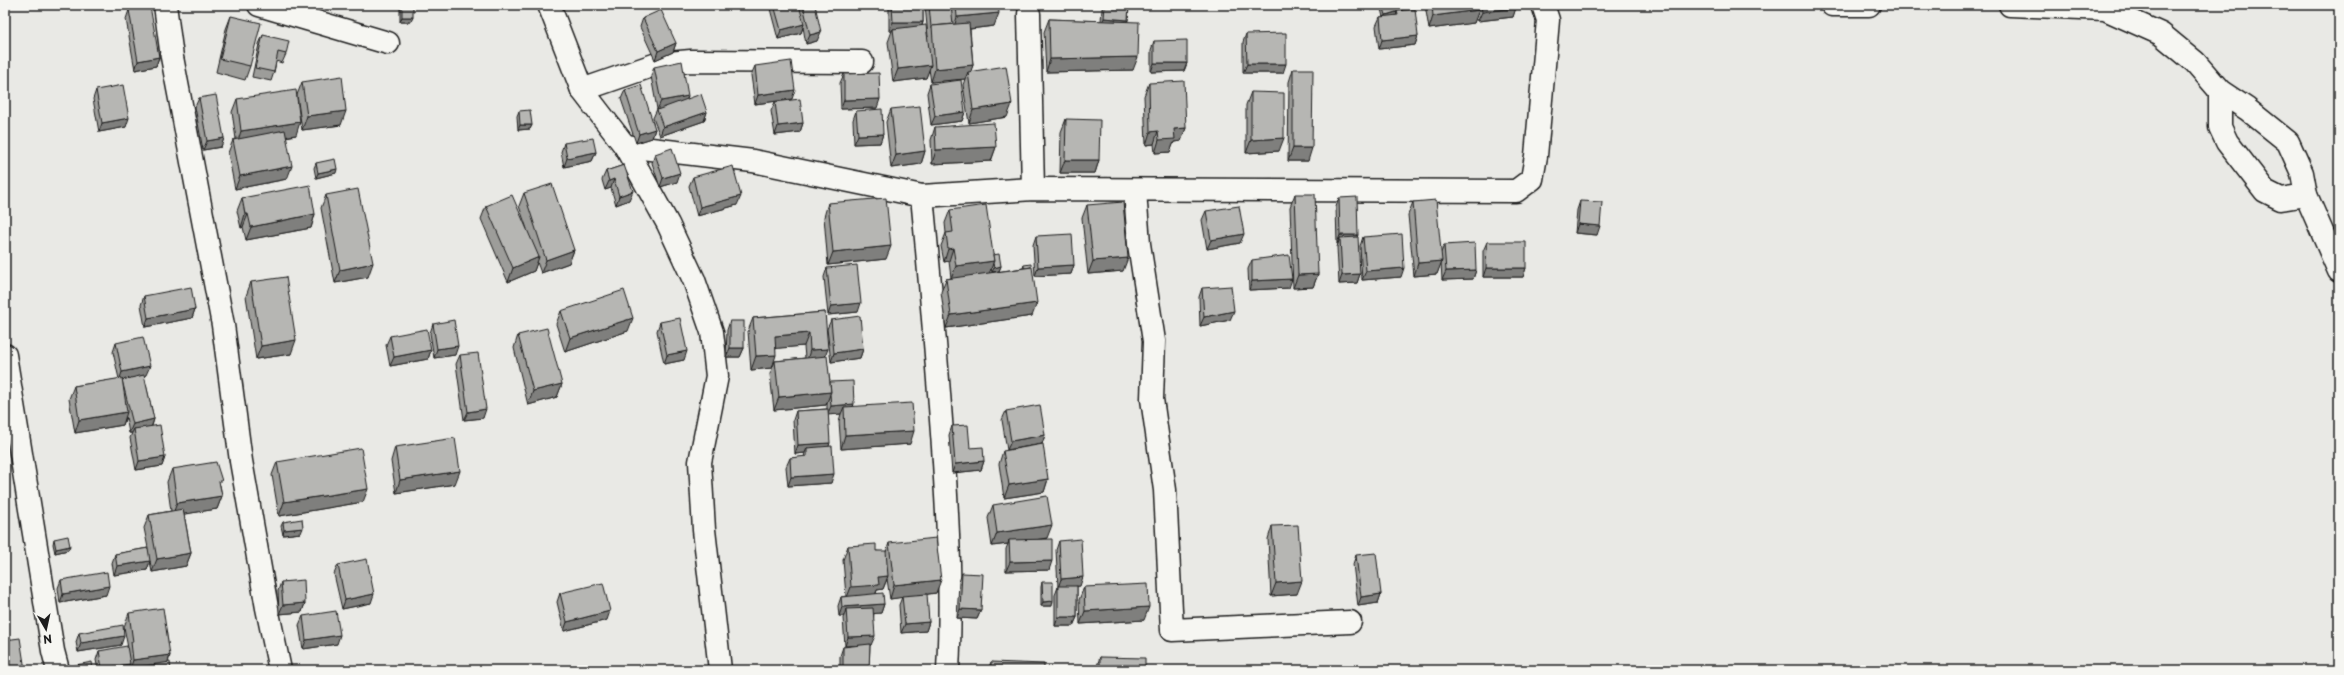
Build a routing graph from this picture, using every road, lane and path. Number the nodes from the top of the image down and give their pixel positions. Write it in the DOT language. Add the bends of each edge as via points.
graph roads {
  1 [pos="165,5"];
  2 [pos="259,5"];
  3 [pos="549,5"];
  4 [pos="1548,5"];
  5 [pos="1832,5"];
  6 [pos="1869,5"];
  7 [pos="2010,5"];
  8 [pos="2106,7"];
  9 [pos="1029,14"];
  10 [pos="388,43"];
  11 [pos="862,62"];
  12 [pos="582,90"];
  13 [pos="2220,91"];
  14 [pos="625,146"];
  15 [pos="1033,189"];
  16 [pos="1135,191"];
  17 [pos="2306,195"];
  18 [pos="922,196"];
  19 [pos="2339,270"];
  20 [pos="5,355"];
  21 [pos="1350,622"];
  22 [pos="58,670"];
  23 [pos="280,670"];
  24 [pos="720,670"];
  25 [pos="948,670"];
  1 -- 23 [label="street" via="172,57 223,325 241,461"];
  2 -- 10 [label="street"];
  3 -- 12 [label="street"];
  4 -- 16 [label="street" via="1536,156 1532,179 1516,191"];
  5 -- 6 [label="street"];
  7 -- 8 [label="street"];
  8 -- 13 [label="street" via="2161,34 2195,62"];
  9 -- 15 [label="street"];
  11 -- 12 [label="street" via="691,61 657,64"];
  12 -- 14 [label="street"];
  13 -- 17 [label="street" via="2288,142 2302,173"];
  13 -- 17 [label="street" via="2220,127 2227,142 2265,191 2281,199"];
  14 -- 18 [label="street" via="753,161"];
  14 -- 24 [label="street" via="668,224 694,280 712,332 717,376 700,462 704,530"];
  15 -- 16 [label="street"];
  15 -- 18 [label="street"];
  16 -- 21 [label="street" via="1139,244 1154,341 1152,399 1165,490 1172,630"];
  17 -- 19 [label="street"];
  18 -- 25 [label="street" via="950,551 951,618"];
  20 -- 22 [label="street"];
}
